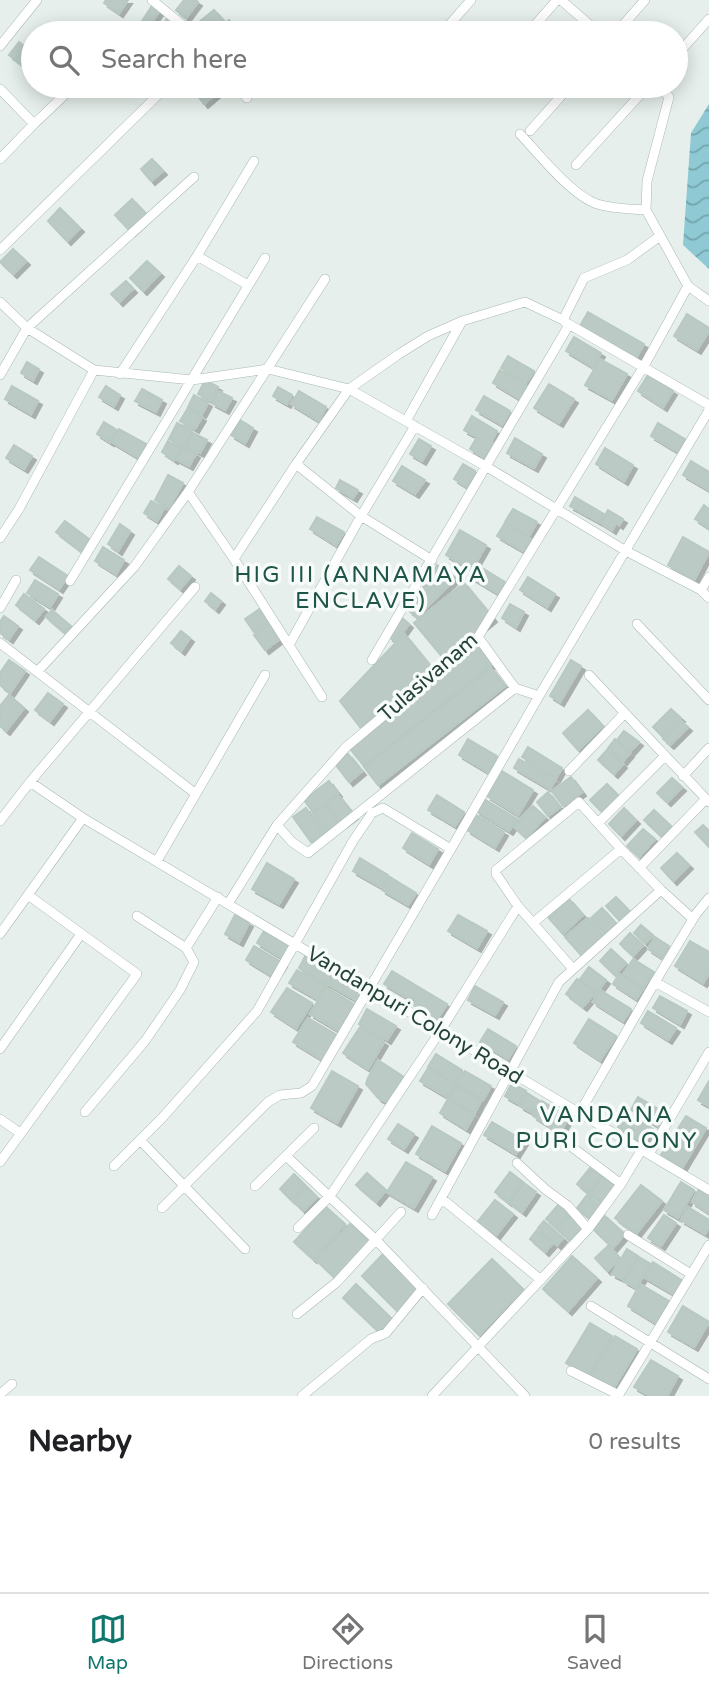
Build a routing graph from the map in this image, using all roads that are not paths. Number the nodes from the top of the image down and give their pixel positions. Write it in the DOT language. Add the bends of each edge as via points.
graph roads {
  1 [pos="37,0"];
  2 [pos="152,0"];
  3 [pos="471,0"];
  4 [pos="559,0"];
  5 [pos="646,0"];
  6 [pos="709,19"];
  7 [pos="175,21"];
  8 [pos="453,21"];
  9 [pos="539,21"];
  10 [pos="584,21"];
  11 [pos="627,21"];
  12 [pos="688,43"];
  13 [pos="0,46"];
  14 [pos="0,89"];
  15 [pos="61,98"];
  16 [pos="155,98"];
  17 [pos="559,98"];
  18 [pos="637,98"];
  19 [pos="669,98"];
  20 [pos="34,124"];
  21 [pos="0,159"];
  22 [pos="254,161"];
  23 [pos="576,165"];
  24 [pos="194,177"];
  25 [pos="646,210"];
  26 [pos="660,236"];
  27 [pos="0,250"];
  28 [pos="197,256"];
  29 [pos="265,258"];
  30 [pos="325,279"];
  31 [pos="248,285"];
  32 [pos="688,286"];
  33 [pos="709,301"];
  34 [pos="0,302"];
  35 [pos="462,321"];
  36 [pos="566,323"];
  37 [pos="27,328"];
  38 [pos="643,366"];
  39 [pos="268,369"];
  40 [pos="94,370"];
  41 [pos="120,374"];
  42 [pos="0,375"];
  43 [pos="192,380"];
  44 [pos="349,389"];
  45 [pos="709,407"];
  46 [pos="410,423"];
  47 [pos="296,464"];
  48 [pos="487,467"];
  49 [pos="188,492"];
  50 [pos="557,508"];
  51 [pos="361,516"];
  52 [pos="0,538"];
  53 [pos="626,551"];
  54 [pos="234,559"];
  55 [pos="432,560"];
  56 [pos="709,577"];
  57 [pos="16,580"];
  58 [pos="70,581"];
  59 [pos="195,587"];
  60 [pos="701,590"];
  61 [pos="709,598"];
  62 [pos="0,608"];
  63 [pos="637,624"];
  64 [pos="478,637"];
  65 [pos="0,643"];
  66 [pos="289,645"];
  67 [pos="372,660"];
  68 [pos="37,672"];
  69 [pos="265,674"];
  70 [pos="589,675"];
  71 [pos="515,688"];
  72 [pos="539,696"];
  73 [pos="322,697"];
  74 [pos="709,700"];
  75 [pos="88,712"];
  76 [pos="625,713"];
  77 [pos="709,748"];
  78 [pos="665,756"];
  79 [pos="569,771"];
  80 [pos="683,776"];
  81 [pos="30,782"];
  82 [pos="196,794"];
  83 [pos="708,801"];
  84 [pos="83,818"];
  85 [pos="0,821"];
  86 [pos="598,823"];
  87 [pos="277,825"];
  88 [pos="451,849"];
  89 [pos="621,849"];
  90 [pos="157,861"];
  91 [pos="639,868"];
  92 [pos="661,890"];
  93 [pos="29,895"];
  94 [pos="218,897"];
  95 [pos="709,898"];
  96 [pos="228,904"];
  97 [pos="518,906"];
  98 [pos="137,916"];
  99 [pos="693,919"];
  100 [pos="533,923"];
  101 [pos="82,933"];
  102 [pos="0,934"];
  103 [pos="296,944"];
  104 [pos="186,948"];
  105 [pos="573,969"];
  106 [pos="655,982"];
  107 [pos="370,988"];
  108 [pos="709,1012"];
  109 [pos="441,1030"];
  110 [pos="0,1049"];
  111 [pos="709,1052"];
  112 [pos="510,1071"];
  113 [pos="85,1112"];
  114 [pos="580,1112"];
  115 [pos="0,1119"];
  116 [pos="314,1128"];
  117 [pos="20,1133"];
  118 [pos="556,1135"];
  119 [pos="140,1140"];
  120 [pos="645,1152"];
  121 [pos="286,1156"];
  122 [pos="0,1162"];
  123 [pos="517,1163"];
  124 [pos="114,1166"];
  125 [pos="621,1184"];
  126 [pos="255,1186"];
  127 [pos="184,1187"];
  128 [pos="708,1187"];
  129 [pos="330,1196"];
  130 [pos="441,1198"];
  131 [pos="162,1208"];
  132 [pos="401,1212"];
  133 [pos="432,1215"];
  134 [pos="298,1228"];
  135 [pos="588,1229"];
  136 [pos="628,1235"];
  137 [pos="376,1240"];
  138 [pos="709,1245"];
  139 [pos="245,1249"];
  140 [pos="691,1275"];
  141 [pos="541,1280"];
  142 [pos="423,1288"];
  143 [pos="591,1306"];
  144 [pos="297,1314"];
  145 [pos="650,1343"];
  146 [pos="478,1347"];
  147 [pos="571,1371"];
  148 [pos="709,1379"];
  149 [pos="12,1384"];
  150 [pos="0,1394"];
  151 [pos="619,1395"];
  152 [pos="302,1396"];
  153 [pos="432,1396"];
  154 [pos="525,1396"];
  1 -- 13 [label="street"];
  2 -- 7 [label="street"];
  3 -- 8 [label="street"];
  4 -- 9 [label="street"];
  4 -- 10 [label="street"];
  5 -- 11 [label="street"];
  6 -- 12 [label="street"];
  14 -- 20 [label="street"];
  15 -- 20 [label="street"];
  16 -- 27 [label="street"];
  17 -- 25 [label="street" via="525,133 570,187 595,204"];
  18 -- 23 [label="street"];
  19 -- 25 [label="street" via="647,181"];
  20 -- 21 [label="street"];
  22 -- 28 [label="street"];
  24 -- 37 [label="street"];
  25 -- 26 [label="street"];
  26 -- 32 [label="street"];
  26 -- 36 [label="street" via="627,260 584,278"];
  28 -- 31 [label="street"];
  28 -- 41 [label="street"];
  29 -- 31 [label="street"];
  30 -- 39 [label="street"];
  31 -- 43 [label="street"];
  32 -- 33 [label="street"];
  32 -- 38 [label="street, Tulasivanam"];
  34 -- 37 [label="street"];
  35 -- 36 [label="street" via="525,302"];
  35 -- 44 [label="street" via="428,336"];
  35 -- 46 [label="street"];
  36 -- 38 [label="street"];
  36 -- 48 [label="street"];
  37 -- 40 [label="street"];
  37 -- 42 [label="street"];
  38 -- 45 [label="street"];
  38 -- 50 [label="street, Tulasivanam"];
  39 -- 43 [label="street"];
  39 -- 44 [label="street"];
  39 -- 49 [label="street"];
  40 -- 41 [label="street"];
  40 -- 52 [label="street"];
  41 -- 43 [label="street"];
  43 -- 58 [label="street"];
  44 -- 46 [label="street"];
  44 -- 47 [label="street"];
  45 -- 53 [label="street"];
  46 -- 48 [label="street"];
  46 -- 51 [label="street"];
  47 -- 51 [label="street"];
  47 -- 54 [label="street"];
  48 -- 50 [label="street"];
  48 -- 55 [label="street"];
  49 -- 54 [label="street"];
  49 -- 68 [label="street" via="134,568"];
  50 -- 53 [label="street"];
  50 -- 64 [label="street, Tulasivanam"];
  51 -- 55 [label="street"];
  51 -- 66 [label="street"];
  53 -- 60 [label="street"];
  53 -- 72 [label="street"];
  54 -- 66 [label="street"];
  55 -- 67 [label="street"];
  56 -- 60 [label="street"];
  57 -- 62 [label="street"];
  59 -- 75 [label="street"];
  60 -- 61 [label="street"];
  63 -- 74 [label="street"];
  64 -- 71 [label="street"];
  64 -- 87 [label="street, Tulasivanam" via="346,747"];
  65 -- 68 [label="street"];
  66 -- 73 [label="street"];
  68 -- 75 [label="street"];
  69 -- 82 [label="street"];
  70 -- 76 [label="street"];
  71 -- 72 [label="street"];
  71 -- 87 [label="street" via="308,853"];
  72 -- 88 [label="street"];
  75 -- 81 [label="street"];
  75 -- 82 [label="street"];
  76 -- 78 [label="street"];
  76 -- 79 [label="street"];
  77 -- 80 [label="street"];
  78 -- 80 [label="street"];
  78 -- 86 [label="street"];
  80 -- 83 [label="street"];
  81 -- 84 [label="street, Vandanpuri Colony Road"];
  81 -- 85 [label="street"];
  82 -- 90 [label="street"];
  83 -- 91 [label="street"];
  84 -- 90 [label="street, Vandanpuri Colony Road"];
  84 -- 93 [label="street"];
  86 -- 89 [label="street"];
  86 -- 97 [label="street" via="577,802 496,870"];
  87 -- 96 [label="street, Tulasivanam"];
  88 -- 103 [label="street" via="383,808 372,813"];
  88 -- 107 [label="street"];
  89 -- 91 [label="street"];
  89 -- 100 [label="street"];
  90 -- 94 [label="street, Vandanpuri Colony Road"];
  91 -- 92 [label="street"];
  92 -- 99 [label="street"];
  92 -- 105 [label="street"];
  93 -- 101 [label="street"];
  93 -- 102 [label="street"];
  94 -- 96 [label="street, Vandanpuri Colony Road"];
  94 -- 104 [label="street"];
  95 -- 99 [label="street"];
  96 -- 103 [label="street, Vandanpuri Colony Road"];
  97 -- 100 [label="street"];
  97 -- 109 [label="street"];
  98 -- 104 [label="street"];
  99 -- 106 [label="street"];
  100 -- 105 [label="street"];
  101 -- 110 [label="street"];
  101 -- 117 [label="street" via="137,974"];
  103 -- 107 [label="street, Vandanpuri Colony Road"];
  103 -- 119 [label="street" via="251,1019"];
  104 -- 113 [label="street" via="194,962 180,990 145,1041"];
  105 -- 112 [label="street" via="559,982"];
  106 -- 108 [label="street"];
  106 -- 114 [label="street"];
  107 -- 109 [label="street, Vandanpuri Colony Road"];
  107 -- 127 [label="street" via="312,1086 268,1102"];
  109 -- 112 [label="street, Vandanpuri Colony Road"];
  109 -- 129 [label="street"];
  111 -- 120 [label="street"];
  112 -- 114 [label="street, Vandanpuri Colony Road"];
  112 -- 130 [label="street"];
  114 -- 120 [label="street, Vandanpuri Colony Road"];
  115 -- 117 [label="street"];
  116 -- 121 [label="street"];
  117 -- 122 [label="street"];
  118 -- 125 [label="street"];
  119 -- 124 [label="street"];
  119 -- 127 [label="street"];
  120 -- 125 [label="street"];
  120 -- 128 [label="street, Vandanpuri Colony Road"];
  121 -- 126 [label="street"];
  121 -- 129 [label="street"];
  123 -- 135 [label="street"];
  125 -- 135 [label="street"];
  127 -- 131 [label="street"];
  127 -- 139 [label="street"];
  129 -- 134 [label="street"];
  129 -- 137 [label="street"];
  130 -- 133 [label="street"];
  130 -- 141 [label="street"];
  132 -- 137 [label="street"];
  135 -- 141 [label="street"];
  136 -- 140 [label="street"];
  137 -- 142 [label="street"];
  137 -- 144 [label="street" via="337,1282"];
  138 -- 140 [label="street"];
  140 -- 145 [label="street"];
  141 -- 146 [label="street"];
  142 -- 146 [label="street"];
  142 -- 152 [label="street" via="386,1333 371,1339"];
  143 -- 145 [label="street"];
  145 -- 148 [label="street"];
  145 -- 151 [label="street"];
  146 -- 153 [label="street"];
  146 -- 154 [label="street"];
  147 -- 151 [label="street"];
  149 -- 150 [label="street"];
}
